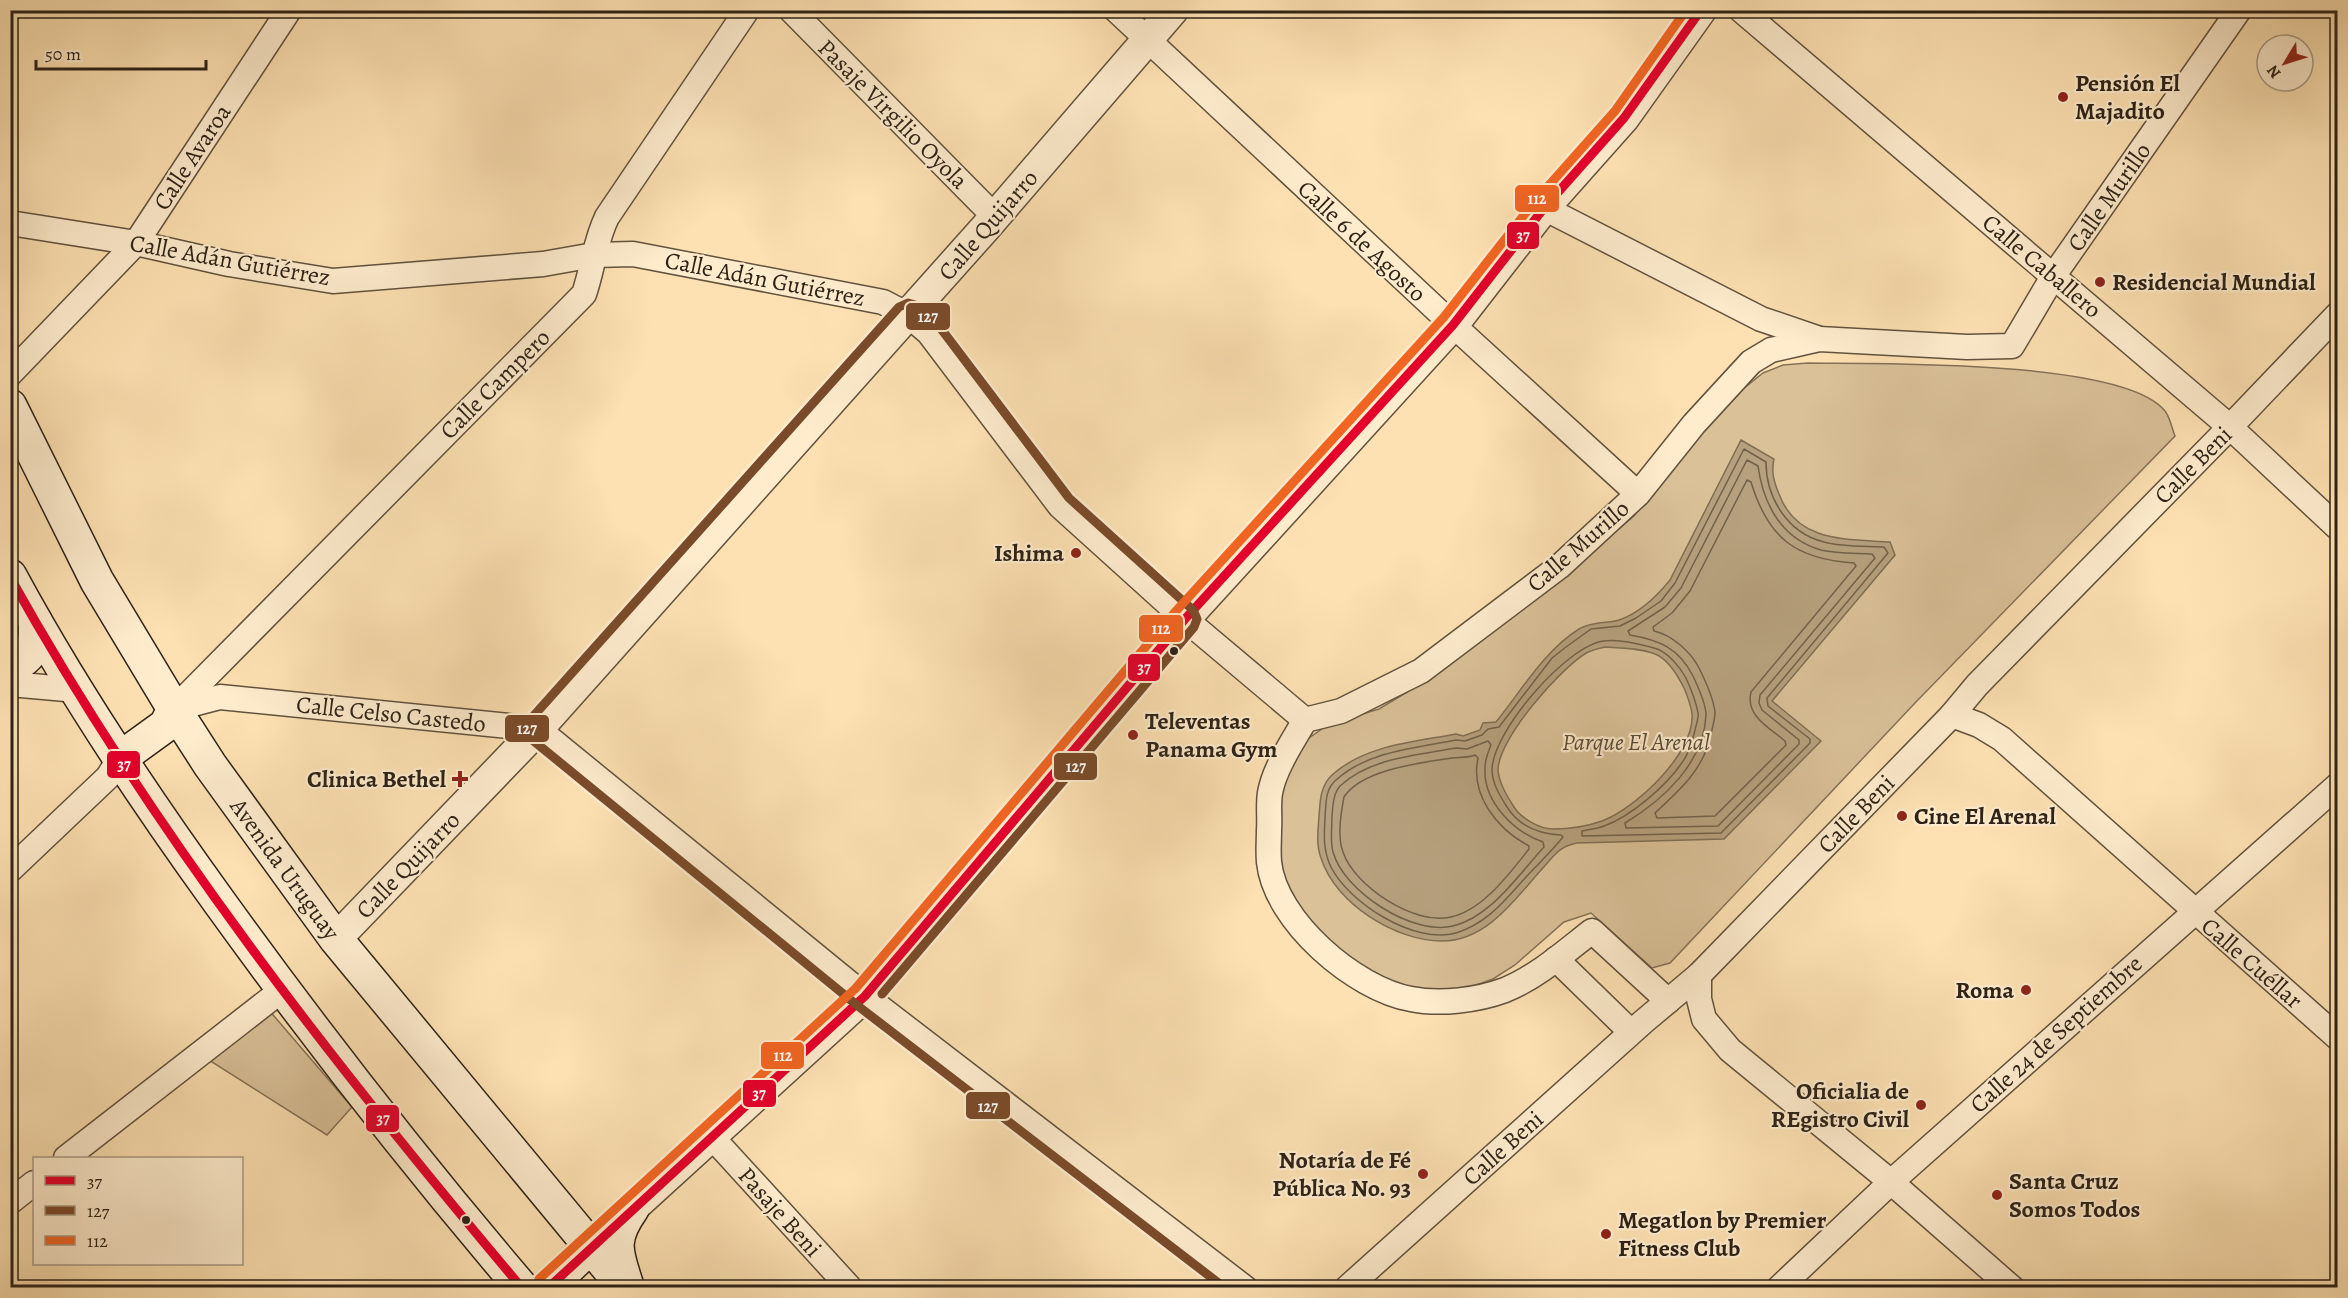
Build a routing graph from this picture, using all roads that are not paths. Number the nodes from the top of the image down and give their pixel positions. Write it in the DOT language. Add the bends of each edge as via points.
graph roads {
  1 [pos="289,10"];
  2 [pos="747,10"];
  3 [pos="791,10"];
  4 [pos="1116,10"];
  5 [pos="1173,10"];
  6 [pos="1701,10"];
  7 [pos="1741,10"];
  8 [pos="2239,10"];
  9 [pos="1148,42"];
  10 [pos="1544,208"];
  11 [pos="995,217"];
  12 [pos="10,223"];
  13 [pos="136,243"];
  14 [pos="594,255"];
  15 [pos="2054,276"];
  16 [pos="2337,314"];
  17 [pos="908,315"];
  18 [pos="1452,325"];
  19 [pos="1820,339"];
  20 [pos="10,374"];
  21 [pos="10,406"];
  22 [pos="2230,427"];
  23 [pos="1638,494"];
  24 [pos="2337,528"];
  25 [pos="10,576"];
  26 [pos="1185,619"];
  27 [pos="35,621"];
  28 [pos="10,668"];
  29 [pos="10,684"];
  30 [pos="76,690"];
  31 [pos="174,709"];
  32 [pos="1952,715"];
  33 [pos="1305,720"];
  34 [pos="538,729"];
  35 [pos="119,759"];
  36 [pos="2337,785"];
  37 [pos="10,870"];
  38 [pos="2194,911"];
  39 [pos="336,939"];
  40 [pos="1556,959"];
  41 [pos="1699,975"];
  42 [pos="282,990"];
  43 [pos="865,996"];
  44 [pos="1668,1001"];
  45 [pos="1631,1032"];
  46 [pos="2337,1038"];
  47 [pos="711,1136"];
  48 [pos="67,1157"];
  49 [pos="1891,1182"];
  50 [pos="33,1185"];
  51 [pos="10,1202"];
  52 [pos="632,1209"];
  53 [pos="590,1247"];
  54 [pos="522,1287"];
  55 [pos="547,1287"];
  56 [pos="626,1287"];
  57 [pos="850,1287"];
  58 [pos="1245,1287"];
  59 [pos="1347,1287"];
  60 [pos="1779,1287"];
  61 [pos="2012,1287"];
  1 -- 13 [label="street, Calle Avaroa"];
  2 -- 14 [label="street, Calle Campero" via="607,217"];
  3 -- 11 [label="street, Pasaje Virgilio Oyola"];
  4 -- 9 [label="street, Calle 6 de Agosto"];
  5 -- 9 [label="street, Calle Quijarro"];
  6 -- 10 [label="street" via="1624,118"];
  7 -- 15 [label="street, Calle Caballero"];
  8 -- 15 [label="street, Calle Murillo"];
  9 -- 11 [label="street, Calle Quijarro"];
  9 -- 18 [label="street, Calle 6 de Agosto"];
  10 -- 18 [label="street"];
  10 -- 19 [label="street, Calle Murillo" via="1761,319"];
  11 -- 17 [label="street, Calle Quijarro"];
  12 -- 13 [label="street, Calle Adán Gutiérrez"];
  13 -- 14 [label="street, Calle Adán Gutiérrez" via="228,264 333,281 543,264"];
  13 -- 20 [label="street, Calle Avaroa"];
  14 -- 17 [label="street, Calle Adán Gutiérrez" via="633,254 884,302"];
  14 -- 31 [label="street, Calle Campero" via="584,294"];
  15 -- 19 [label="street, Calle Murillo" via="2012,346"];
  15 -- 22 [label="street, Calle Caballero"];
  16 -- 22 [label="street, Calle Beni"];
  17 -- 26 [label="street, Calle Adán Gutiérrez" via="929,333 1060,506"];
  17 -- 34 [label="street, Calle Quijarro"];
  18 -- 23 [label="street, Calle 6 de Agosto"];
  18 -- 26 [label="street"];
  19 -- 23 [label="street, Calle Murillo" via="1771,350 1751,362"];
  21 -- 31 [label="main road, Avenida Uruguay" via="97,581"];
  22 -- 24 [label="street, Calle Caballero"];
  22 -- 32 [label="street, Calle Beni"];
  23 -- 33 [label="street, Calle Murillo" via="1560,566 1421,671 1341,711"];
  25 -- 27 [label="main road"];
  26 -- 33 [label="street, Calle Adán Gutiérrez"];
  26 -- 43 [label="street"];
  27 -- 28 [label="main road" via="36,639 28,658"];
  27 -- 30 [label="main road"];
  29 -- 30 [label="street"];
  30 -- 35 [label="main road"];
  31 -- 34 [label="street, Calle Celso Castedo" via="220,697"];
  31 -- 35 [label="main road" via="166,726"];
  31 -- 39 [label="main road, Avenida Uruguay"];
  32 -- 38 [label="street" via="2002,739"];
  32 -- 41 [label="street, Calle Beni"];
  33 -- 40 [label="street" via="1285,754 1270,792 1269,862 1277,894 1305,935 1358,976 1387,992 1412,999 1474,998 1506,989"];
  34 -- 39 [label="street, Calle Quijarro"];
  34 -- 43 [label="street"];
  35 -- 37 [label="street" via="108,777"];
  35 -- 42 [label="main road"];
  36 -- 38 [label="street, Calle 24 de Septiembre"];
  38 -- 46 [label="street, Calle Cuéllar"];
  38 -- 49 [label="street, Calle 24 de Septiembre"];
  39 -- 53 [label="main road, Avenida Uruguay"];
  40 -- 44 [label="street" via="1592,931"];
  40 -- 45 [label="street"];
  41 -- 44 [label="street, Calle Beni"];
  41 -- 49 [label="street" via="1704,1019 1730,1050"];
  42 -- 48 [label="street"];
  42 -- 54 [label="main road" via="403,1146"];
  43 -- 47 [label="street"];
  43 -- 58 [label="street"];
  44 -- 45 [label="street, Calle Beni"];
  45 -- 59 [label="street, Calle Beni"];
  47 -- 52 [label="street"];
  47 -- 57 [label="street, Pasaje Beni"];
  49 -- 60 [label="street, Calle 24 de Septiembre"];
  49 -- 61 [label="street"];
  50 -- 51 [label="street"];
  52 -- 53 [label="street"];
  52 -- 56 [label="main road" via="619,1227 617,1255"];
  53 -- 55 [label="main road"];
  53 -- 56 [label="main road, Avenida Uruguay"];
}
